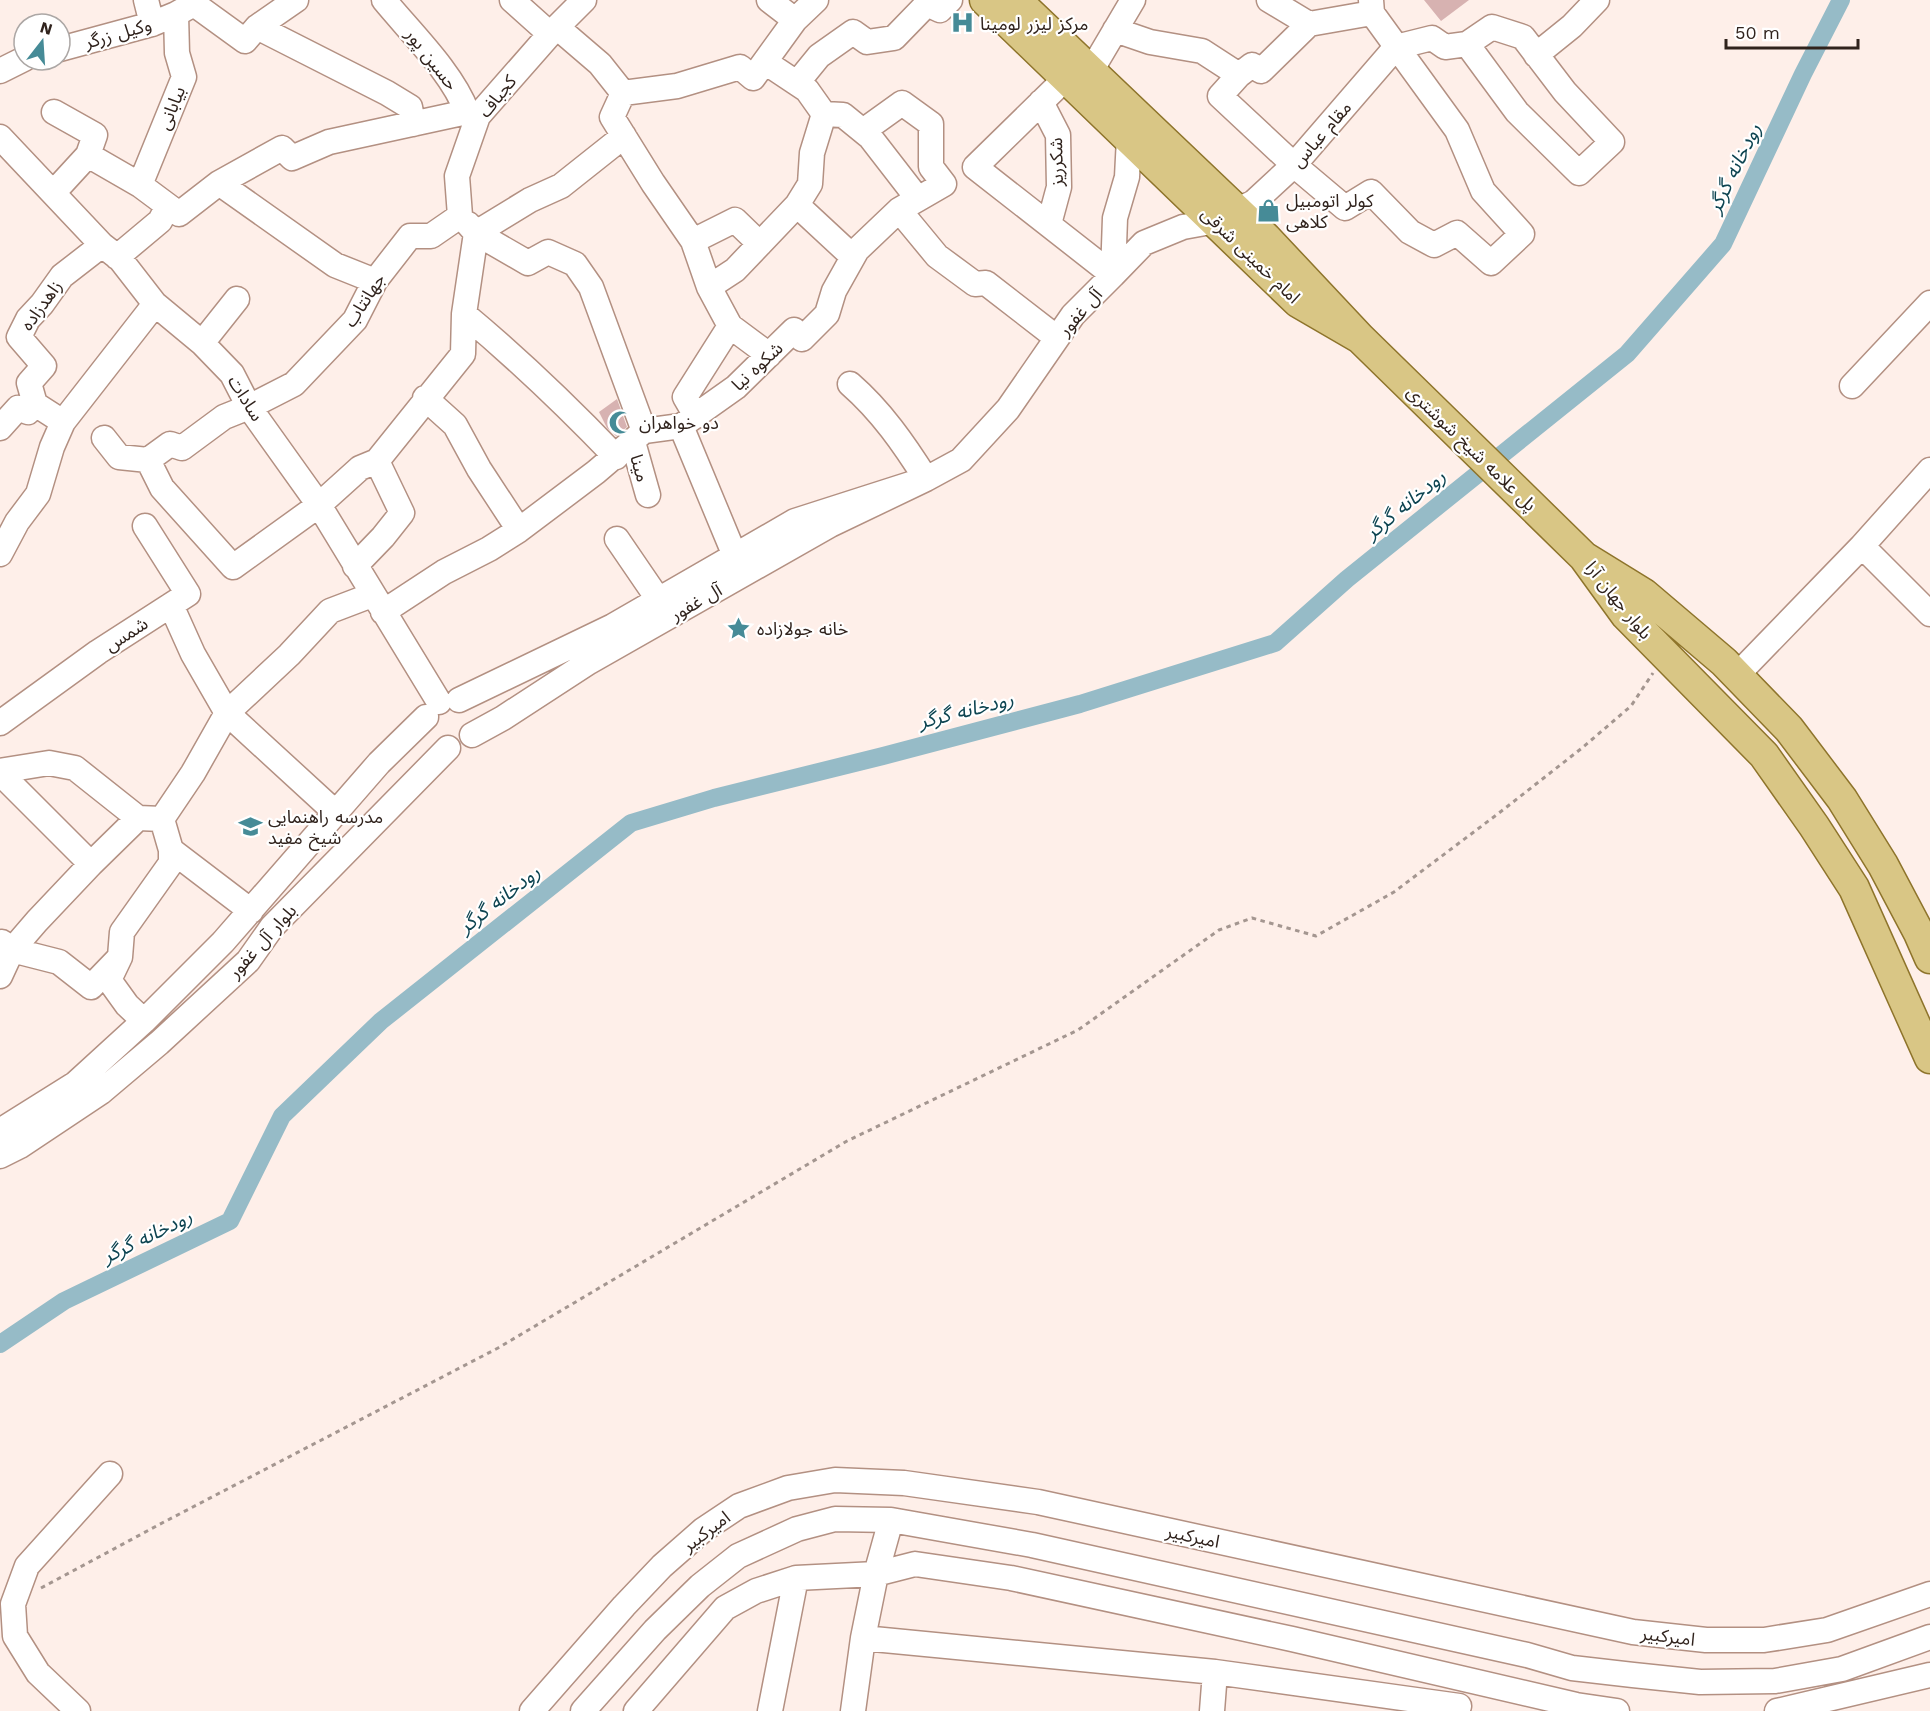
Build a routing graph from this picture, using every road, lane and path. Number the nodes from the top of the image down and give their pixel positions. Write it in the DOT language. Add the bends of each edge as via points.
graph roads {
  1 [pos="146,0"];
  2 [pos="296,0"];
  3 [pos="384,0"];
  4 [pos="512,0"];
  5 [pos="584,0"];
  6 [pos="769,0"];
  7 [pos="816,0"];
  8 [pos="950,0"];
  9 [pos="985,0"];
  10 [pos="1016,0"];
  11 [pos="1133,0"];
  12 [pos="1269,0"];
  13 [pos="1597,0"];
  14 [pos="188,6"];
  15 [pos="1372,7"];
  16 [pos="795,20"];
  17 [pos="152,24"];
  18 [pos="1309,24"];
  19 [pos="257,27"];
  20 [pos="1115,30"];
  21 [pos="554,31"];
  22 [pos="1467,44"];
  23 [pos="72,46"];
  24 [pos="1396,47"];
  25 [pos="1536,55"];
  26 [pos="765,62"];
  27 [pos="1079,74"];
  28 [pos="1239,75"];
  29 [pos="797,83"];
  30 [pos="623,93"];
  31 [pos="1041,102"];
  32 [pos="54,112"];
  33 [pos="472,114"];
  34 [pos="824,114"];
  35 [pos="413,124"];
  36 [pos="863,131"];
  37 [pos="624,136"];
  38 [pos="0,137"];
  39 [pos="1129,138"];
  40 [pos="88,155"];
  41 [pos="1294,165"];
  42 [pos="219,183"];
  43 [pos="140,184"];
  44 [pos="54,192"];
  45 [pos="909,205"];
  46 [pos="168,206"];
  47 [pos="797,206"];
  48 [pos="460,216"];
  49 [pos="1226,216"];
  50 [pos="1049,224"];
  51 [pos="476,233"];
  52 [pos="693,241"];
  53 [pos="760,244"];
  54 [pos="110,251"];
  55 [pos="853,257"];
  56 [pos="1113,275"];
  57 [pos="375,281"];
  58 [pos="709,287"];
  59 [pos="237,298"];
  60 [pos="1930,303"];
  61 [pos="155,304"];
  62 [pos="464,314"];
  63 [pos="730,326"];
  64 [pos="1057,338"];
  65 [pos="1360,338"];
  66 [pos="202,343"];
  67 [pos="769,355"];
  68 [pos="849,384"];
  69 [pos="1852,386"];
  70 [pos="425,399"];
  71 [pos="35,404"];
  72 [pos="249,407"];
  73 [pos="688,421"];
  74 [pos="2,422"];
  75 [pos="63,422"];
  76 [pos="104,438"];
  77 [pos="631,443"];
  78 [pos="148,460"];
  79 [pos="377,461"];
  80 [pos="1930,470"];
  81 [pos="926,479"];
  82 [pos="648,495"];
  83 [pos="319,505"];
  84 [pos="144,526"];
  85 [pos="519,530"];
  86 [pos="617,539"];
  87 [pos="1862,546"];
  88 [pos="0,554"];
  89 [pos="735,556"];
  90 [pos="1584,557"];
  91 [pos="355,566"];
  92 [pos="658,599"];
  93 [pos="377,603"];
  94 [pos="171,605"];
  95 [pos="1930,614"];
  96 [pos="1665,655"];
  97 [pos="1737,675"];
  98 [pos="441,706"];
  99 [pos="227,714"];
  100 [pos="0,723"];
  101 [pos="472,735"];
  102 [pos="448,748"];
  103 [pos="0,772"];
  104 [pos="336,813"];
  105 [pos="138,818"];
  106 [pos="162,819"];
  107 [pos="171,850"];
  108 [pos="91,864"];
  109 [pos="251,910"];
  110 [pos="6,945"];
  111 [pos="120,957"];
  112 [pos="1930,958"];
  113 [pos="0,976"];
  114 [pos="144,1021"];
  115 [pos="1930,1057"];
  116 [pos="0,1131"];
  117 [pos="0,1156"];
  118 [pos="110,1474"];
  119 [pos="891,1520"];
  120 [pos="876,1574"];
  121 [pos="796,1578"];
  122 [pos="1930,1594"];
  123 [pos="13,1604"];
  124 [pos="1930,1637"];
  125 [pos="863,1638"];
  126 [pos="1572,1668"];
  127 [pos="1215,1672"];
  128 [pos="1930,1675"];
  129 [pos="1474,1681"];
  130 [pos="1572,1706"];
  131 [pos="1458,1709"];
  132 [pos="78,1711"];
  133 [pos="532,1711"];
  134 [pos="583,1711"];
  135 [pos="636,1711"];
  136 [pos="770,1711"];
  137 [pos="853,1711"];
  138 [pos="1212,1711"];
  139 [pos="1617,1711"];
  140 [pos="1777,1711"];
  1 -- 17 [label="street"];
  2 -- 19 [label="street"];
  3 -- 33 [label="street, حسین پور" via="443,70"];
  4 -- 21 [label="street"];
  5 -- 21 [label="street, کجباف"];
  6 -- 16 [label="street"];
  7 -- 16 [label="street"];
  8 -- 29 [label="street" via="940,10 927,4 894,38 867,42 853,32 819,56"];
  9 -- 27 [label="main road, امام خمینی شرقی"];
  10 -- 27 [label="main road, امام خمینی شرقی"];
  11 -- 20 [label="street"];
  12 -- 18 [label="street"];
  13 -- 25 [label="street"];
  14 -- 17 [label="street, وکیل زرگر"];
  14 -- 19 [label="street" via="245,41"];
  14 -- 43 [label="street, بیابانی" via="177,53 184,77"];
  15 -- 18 [label="street"];
  15 -- 24 [label="street"];
  16 -- 26 [label="street"];
  17 -- 23 [label="street, وکیل زرگر"];
  18 -- 28 [label="street" via="1261,71 1252,65"];
  19 -- 35 [label="street" via="410,106"];
  20 -- 27 [label="street"];
  20 -- 28 [label="street" via="1150,42 1202,51"];
  21 -- 30 [label="street" via="600,64"];
  21 -- 33 [label="street, کجباف"];
  22 -- 24 [label="street" via="1444,47 1432,38"];
  22 -- 25 [label="street" via="1492,27 1523,37"];
  22 -- 25 [label="street" via="1517,112 1579,173 1612,142 1564,92"];
  24 -- 41 [label="street, مقام عباس"];
  24 -- 41 [label="street" via="1457,130 1484,191 1522,234 1491,263 1457,232 1434,245 1410,231 1371,192 1345,208"];
  26 -- 29 [label="street"];
  26 -- 30 [label="street" via="753,78 740,67 677,86"];
  27 -- 31 [label="street"];
  27 -- 39 [label="main road, امام خمینی شرقی"];
  27 -- 49 [label="main road, امام خمینی شرقی"];
  28 -- 41 [label="street" via="1220,96"];
  29 -- 34 [label="street"];
  30 -- 37 [label="street" via="612,117"];
  31 -- 50 [label="street, شکرریز" via="1058,135 1059,187"];
  31 -- 50 [label="street" via="975,167"];
  32 -- 40 [label="street" via="95,135"];
  33 -- 35 [label="street"];
  33 -- 48 [label="street, کجباف" via="457,176"];
  34 -- 36 [label="street" via="843,115"];
  34 -- 47 [label="street" via="812,153 810,184"];
  35 -- 42 [label="street" via="329,142 292,158 282,148"];
  36 -- 45 [label="street"];
  36 -- 45 [label="street, شکوه نیا" via="902,103 931,124 931,167 944,184"];
  37 -- 51 [label="street" via="561,186"];
  37 -- 52 [label="street"];
  38 -- 44 [label="street, سادات"];
  39 -- 49 [label="main road, امام خمینی شرقی"];
  39 -- 56 [label="street, آل غفور" via="1127,177 1115,218"];
  40 -- 43 [label="street"];
  40 -- 44 [label="street"];
  41 -- 49 [label="street, مقام عباس" via="1254,202"];
  42 -- 46 [label="street" via="179,214"];
  42 -- 57 [label="street" via="335,265"];
  43 -- 46 [label="street"];
  44 -- 54 [label="street, سادات"];
  45 -- 55 [label="street, شکوه نیا"];
  45 -- 64 [label="street" via="937,256 975,284 986,283"];
  46 -- 54 [label="street" via="160,221"];
  47 -- 53 [label="street"];
  47 -- 55 [label="street"];
  48 -- 51 [label="street"];
  48 -- 57 [label="street, جهانتاب" via="431,236 411,236"];
  49 -- 56 [label="street, آل غفور" via="1183,227 1144,243"];
  49 -- 65 [label="main road, امام خمینی شرقی" via="1298,302"];
  50 -- 56 [label="street"];
  51 -- 62 [label="street"];
  51 -- 77 [label="street, مینا" via="528,263 548,252 575,264 591,287"];
  52 -- 53 [label="street" via="735,220"];
  52 -- 58 [label="street"];
  53 -- 58 [label="street" via="735,270"];
  54 -- 61 [label="street, سادات"];
  54 -- 71 [label="street, زاهدزاده" via="62,276 19,336 44,366 29,383"];
  55 -- 67 [label="street, شکوه نیا" via="834,291 827,314 802,339 794,330"];
  56 -- 64 [label="street, آل غفور" via="1073,315"];
  57 -- 72 [label="street, جهانتاب" via="355,320 294,384"];
  58 -- 63 [label="street"];
  59 -- 66 [label="street"];
  60 -- 69 [label="street"];
  61 -- 66 [label="street, سادات"];
  61 -- 75 [label="street"];
  62 -- 70 [label="street" via="463,354"];
  62 -- 77 [label="street" via="561,400"];
  63 -- 67 [label="street"];
  63 -- 73 [label="street" via="685,397"];
  64 -- 81 [label="street, آل غفور" via="1008,409 961,460"];
  65 -- 90 [label="main road, پل علامه شیخ شوشتری"];
  66 -- 72 [label="street, سادات" via="232,374"];
  67 -- 73 [label="street, شکوه نیا" via="736,387"];
  68 -- 81 [label="street" via="902,440"];
  70 -- 79 [label="street"];
  70 -- 85 [label="street" via="455,425"];
  71 -- 74 [label="street" via="28,412 18,408"];
  71 -- 75 [label="street"];
  72 -- 78 [label="street, جهانتاب" via="224,417 182,448 170,444"];
  72 -- 83 [label="street, سادات"];
  73 -- 77 [label="street, شکوه نیا"];
  73 -- 89 [label="street"];
  75 -- 88 [label="street" via="38,494"];
  76 -- 78 [label="street" via="119,457"];
  77 -- 82 [label="street, مینا"];
  77 -- 85 [label="street, شکوه نیا"];
  78 -- 83 [label="street" via="162,488 233,567"];
  79 -- 83 [label="street" via="360,468"];
  79 -- 91 [label="street" via="402,513"];
  80 -- 87 [label="street"];
  81 -- 89 [label="street, آل غفور" via="795,521"];
  81 -- 101 [label="street, آل غفور" via="830,525 590,662"];
  83 -- 91 [label="street, سادات"];
  84 -- 94 [label="street, شمس" via="188,594"];
  85 -- 93 [label="street, شکوه نیا" via="489,549"];
  86 -- 92 [label="street"];
  87 -- 95 [label="street"];
  87 -- 97 [label="street"];
  89 -- 92 [label="street, آل غفور"];
  90 -- 96 [label="main road, بلوار جهان آرا" via="1626,615"];
  90 -- 97 [label="main road, بلوار جهان آرا" via="1644,594"];
  91 -- 93 [label="street, سادات"];
  92 -- 98 [label="street, آل غفور" via="613,626"];
  93 -- 98 [label="street, سادات"];
  93 -- 99 [label="street, شکوه نیا" via="330,610"];
  94 -- 99 [label="street"];
  94 -- 100 [label="street, شمس"];
  96 -- 115 [label="main road, بلوار جهان آرا" via="1764,755 1814,826 1854,888"];
  96 -- 123 [label="path" via="1631,706 1518,799 1394,892 1316,936 1252,918 1220,930 1078,1030 847,1141 498,1348"];
  97 -- 112 [label="main road, بلوار جهان آرا" via="1789,729 1842,799 1883,865"];
  98 -- 101 [label="street" via="470,708 475,722"];
  98 -- 102 [label="street" via="427,732 435,742"];
  98 -- 104 [label="street, بلوار آل غفور" via="379,763"];
  99 -- 104 [label="street"];
  99 -- 106 [label="street, شکوه نیا"];
  101 -- 102 [label="street" via="462,745"];
  102 -- 117 [label="street, بلوار آل غفور" via="272,927 248,961 167,1036 101,1092"];
  103 -- 105 [label="street" via="49,763 75,768"];
  103 -- 108 [label="street"];
  104 -- 109 [label="street, بلوار آل غفور"];
  105 -- 106 [label="street"];
  105 -- 108 [label="street"];
  106 -- 107 [label="street"];
  107 -- 109 [label="street"];
  107 -- 111 [label="street" via="171,863 122,932"];
  108 -- 110 [label="street"];
  109 -- 114 [label="street, بلوار آل غفور"];
  110 -- 111 [label="street" via="59,962 91,987"];
  110 -- 113 [label="street"];
  111 -- 114 [label="street" via="109,980"];
  114 -- 116 [label="street, بلوار آل غفور" via="75,1084"];
  118 -- 123 [label="street" via="27,1566"];
  119 -- 120 [label="street"];
  119 -- 126 [label="street" via="1032,1545"];
  119 -- 134 [label="street" via="835,1519 797,1529 738,1556 655,1630"];
  120 -- 121 [label="street"];
  120 -- 125 [label="street"];
  120 -- 129 [label="street" via="915,1564 1011,1578"];
  121 -- 135 [label="street" via="756,1591 725,1608"];
  121 -- 136 [label="street"];
  122 -- 133 [label="street, امیرکبیر" via="1827,1630 1764,1640 1706,1640 1633,1632 1038,1502 904,1483 835,1480 788,1488 739,1506 703,1530 624,1606"];
  123 -- 132 [label="street" via="15,1636 38,1673"];
  124 -- 126 [label="street" via="1842,1669 1775,1680 1700,1682"];
  125 -- 127 [label="street"];
  125 -- 137 [label="street"];
  126 -- 130 [label="street"];
  127 -- 131 [label="street"];
  127 -- 138 [label="street"];
  128 -- 140 [label="street"];
  129 -- 130 [label="street"];
  129 -- 131 [label="street"];
  130 -- 139 [label="street"];
}
